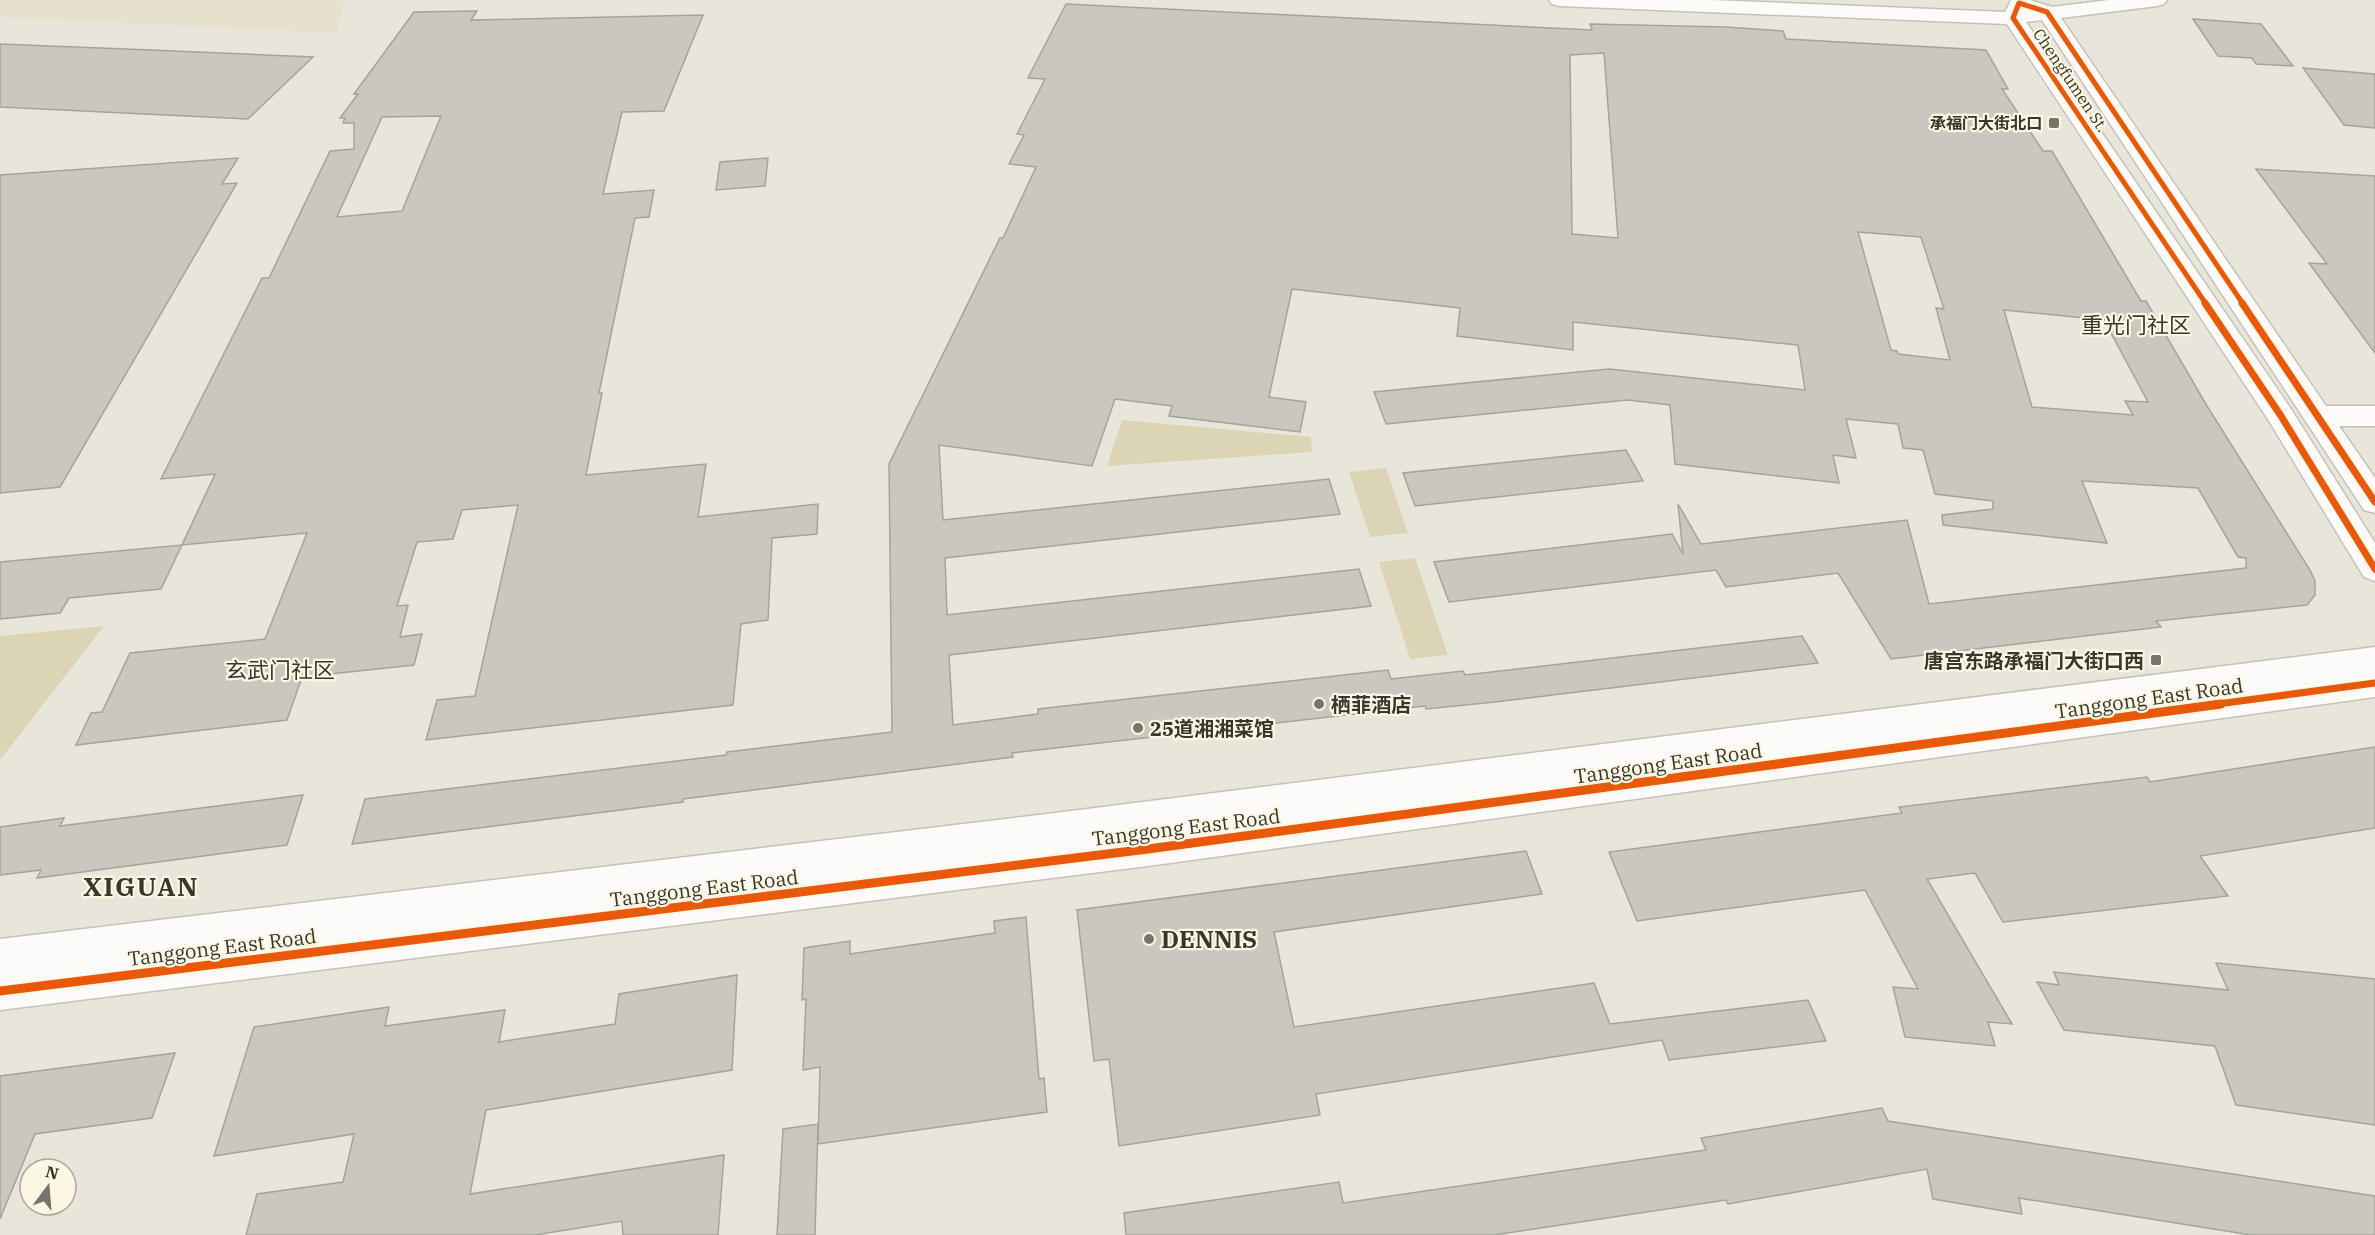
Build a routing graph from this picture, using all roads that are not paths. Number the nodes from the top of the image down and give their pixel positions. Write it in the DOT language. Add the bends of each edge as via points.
graph roads {
  1 [pos="1559,0"];
  2 [pos="1915,0"];
  3 [pos="2157,0"];
  4 [pos="2049,6"];
  5 [pos="2016,10"];
  6 [pos="2318,416"];
  7 [pos="2375,416"];
  8 [pos="2375,502"];
  9 [pos="2375,569"];
  10 [pos="2375,660"];
  11 [pos="2375,683"];
  12 [pos="0,958"];
  13 [pos="0,991"];
  1 -- 5 [label="street"];
  2 -- 5 [label="street"];
  3 -- 4 [label="street"];
  4 -- 5 [label="street"];
  4 -- 6 [label="street, Chengfumen St."];
  5 -- 9 [label="street, Chengfumen St." via="2282,416"];
  6 -- 7 [label="street"];
  6 -- 8 [label="street, Chengfumen St."];
  10 -- 12 [label="street, Tanggong East Road" via="1132,820"];
  11 -- 13 [label="street, Tanggong East Road" via="1148,849"];
}
